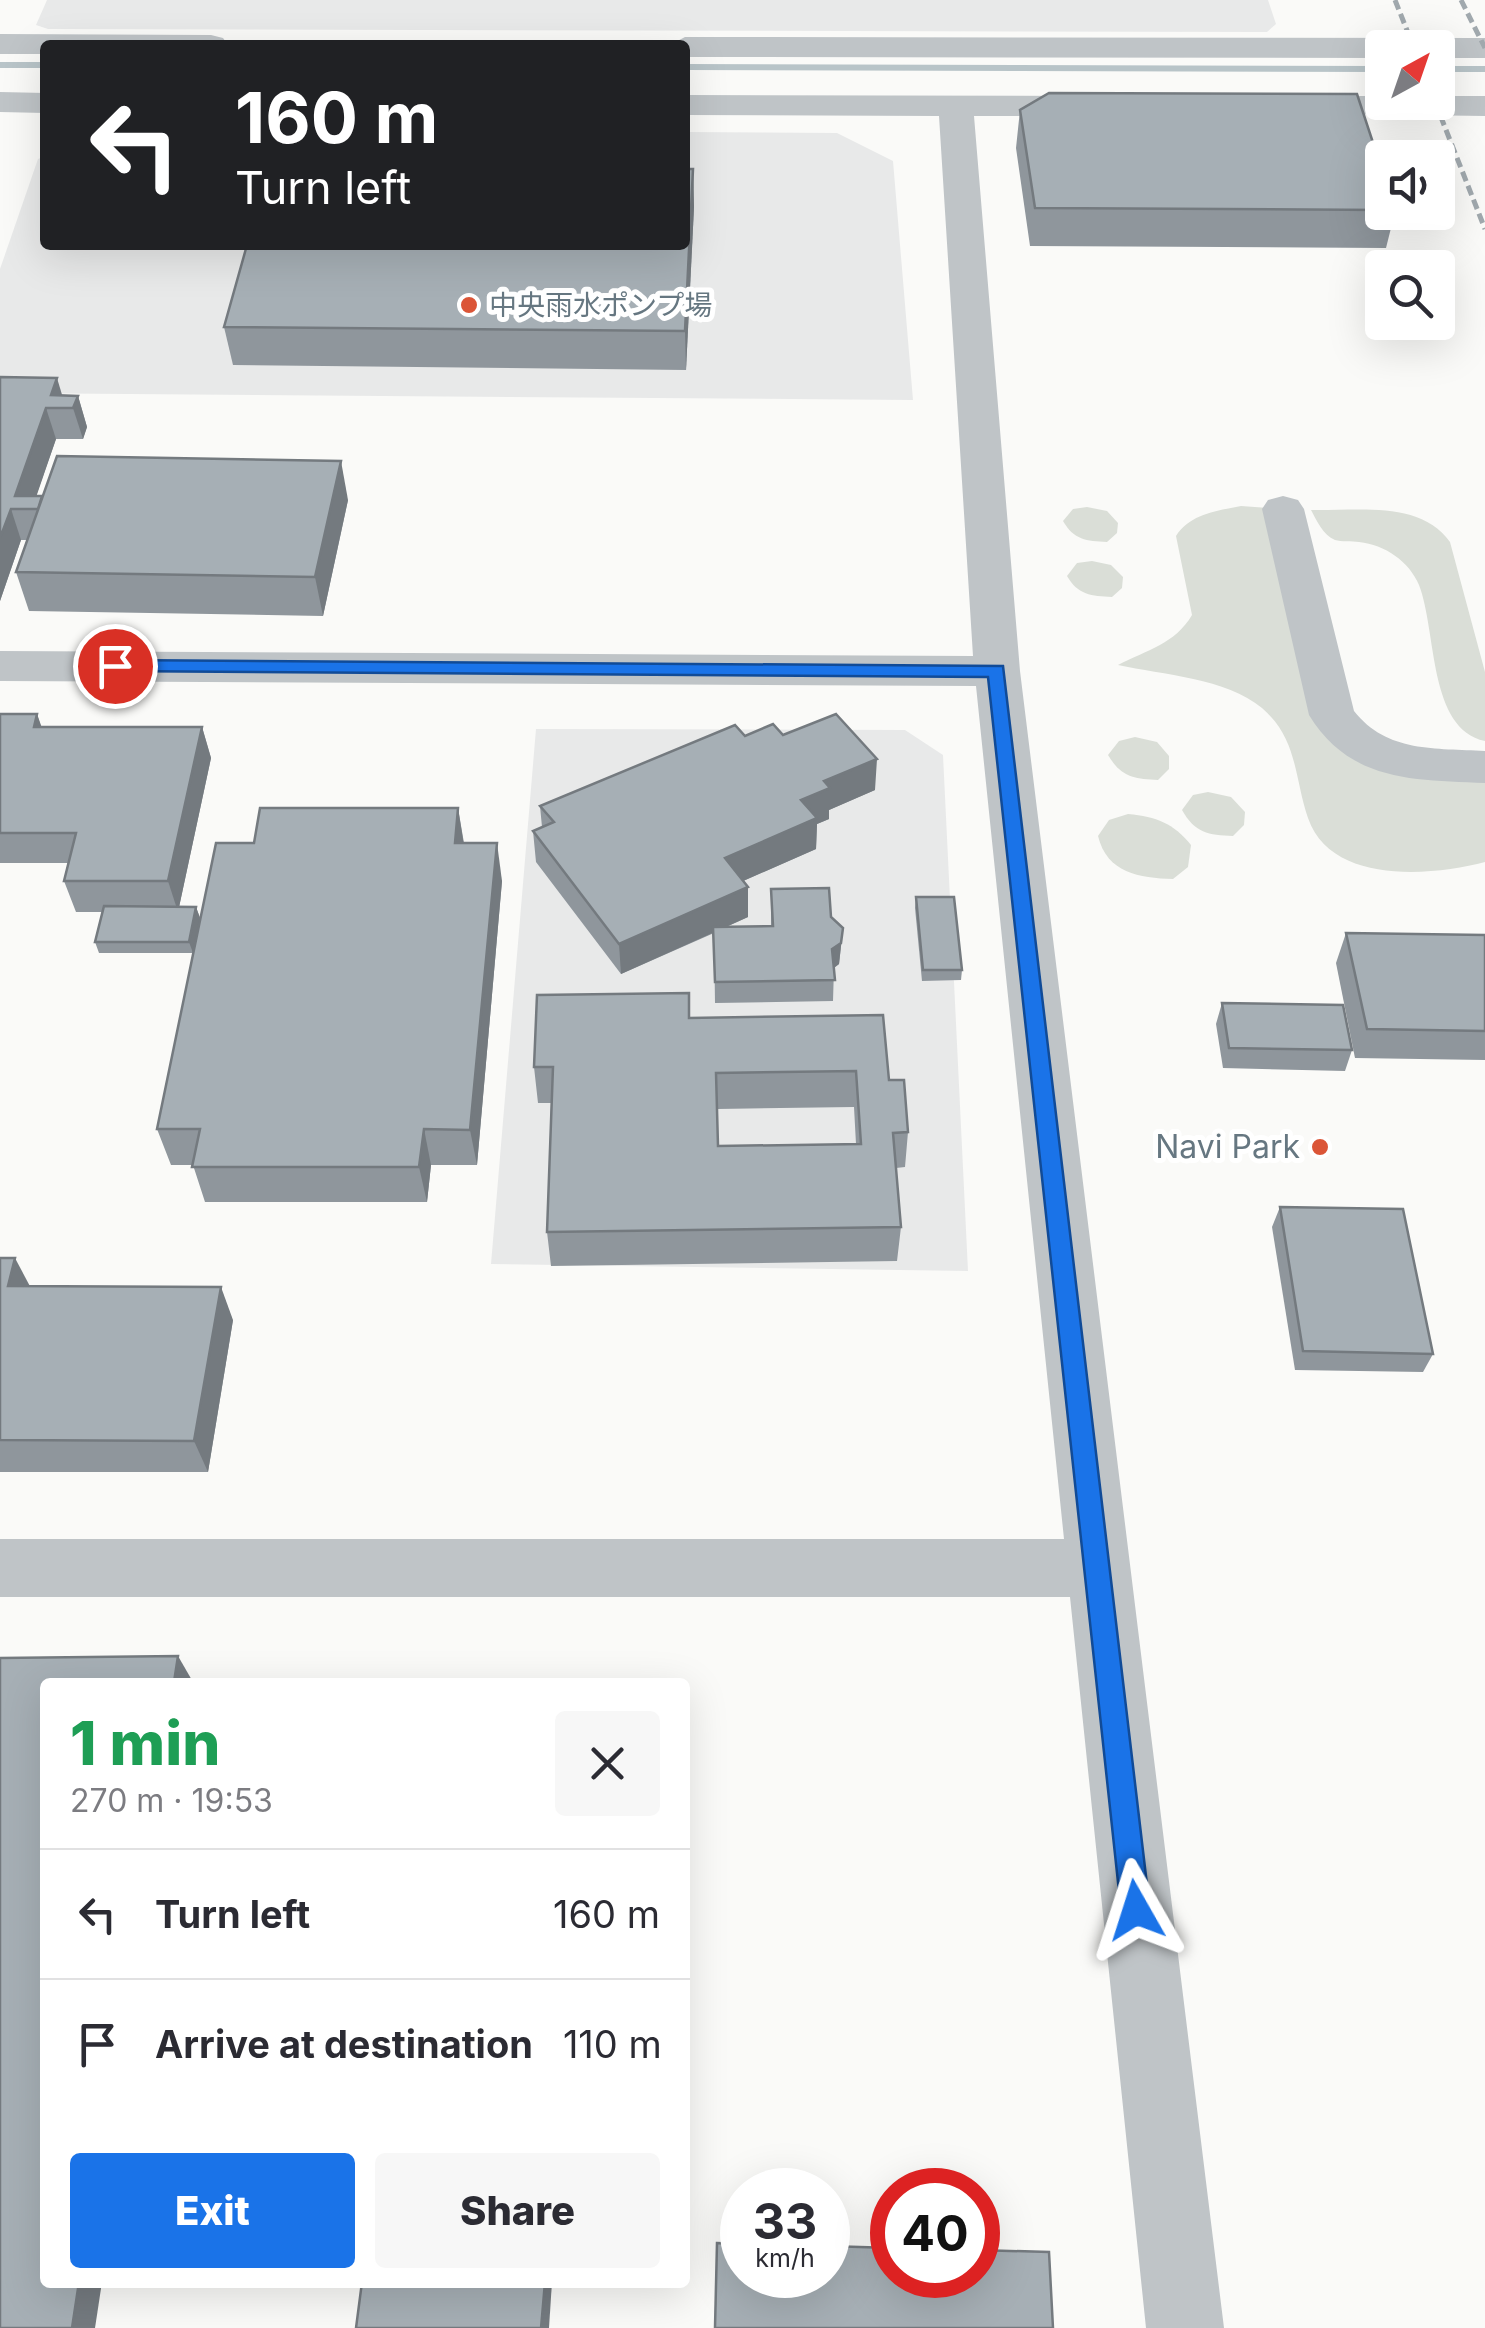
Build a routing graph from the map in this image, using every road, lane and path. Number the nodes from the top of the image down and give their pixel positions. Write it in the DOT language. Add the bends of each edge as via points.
graph roads {
  1 [pos="2,28"];
  2 [pos="150,40"];
  3 [pos="690,46"];
  4 [pos="1485,48"];
  5 [pos="0,102"];
  6 [pos="40,102"];
  7 [pos="690,105"];
  8 [pos="956,106"];
  9 [pos="1132,106"];
  10 [pos="1250,106"];
  11 [pos="1485,106"];
  12 [pos="1284,509"];
  13 [pos="0,666"];
  14 [pos="996,671"];
  15 [pos="1485,767"];
  16 [pos="0,1568"];
  17 [pos="1096,1568"];
  18 [pos="1184,2328"];
  1 -- 2 [label="street"];
  3 -- 4 [label="street" via="1305,31"];
  5 -- 6 [label="street"];
  7 -- 8 [label="street"];
  8 -- 9 [label="street"];
  8 -- 14 [label="street"];
  10 -- 11 [label="street"];
  12 -- 15 [label="street" via="1332,715 1346,737 1375,756"];
  13 -- 14 [label="street"];
  14 -- 17 [label="street"];
  16 -- 17 [label="street"];
  17 -- 18 [label="street"];
}
